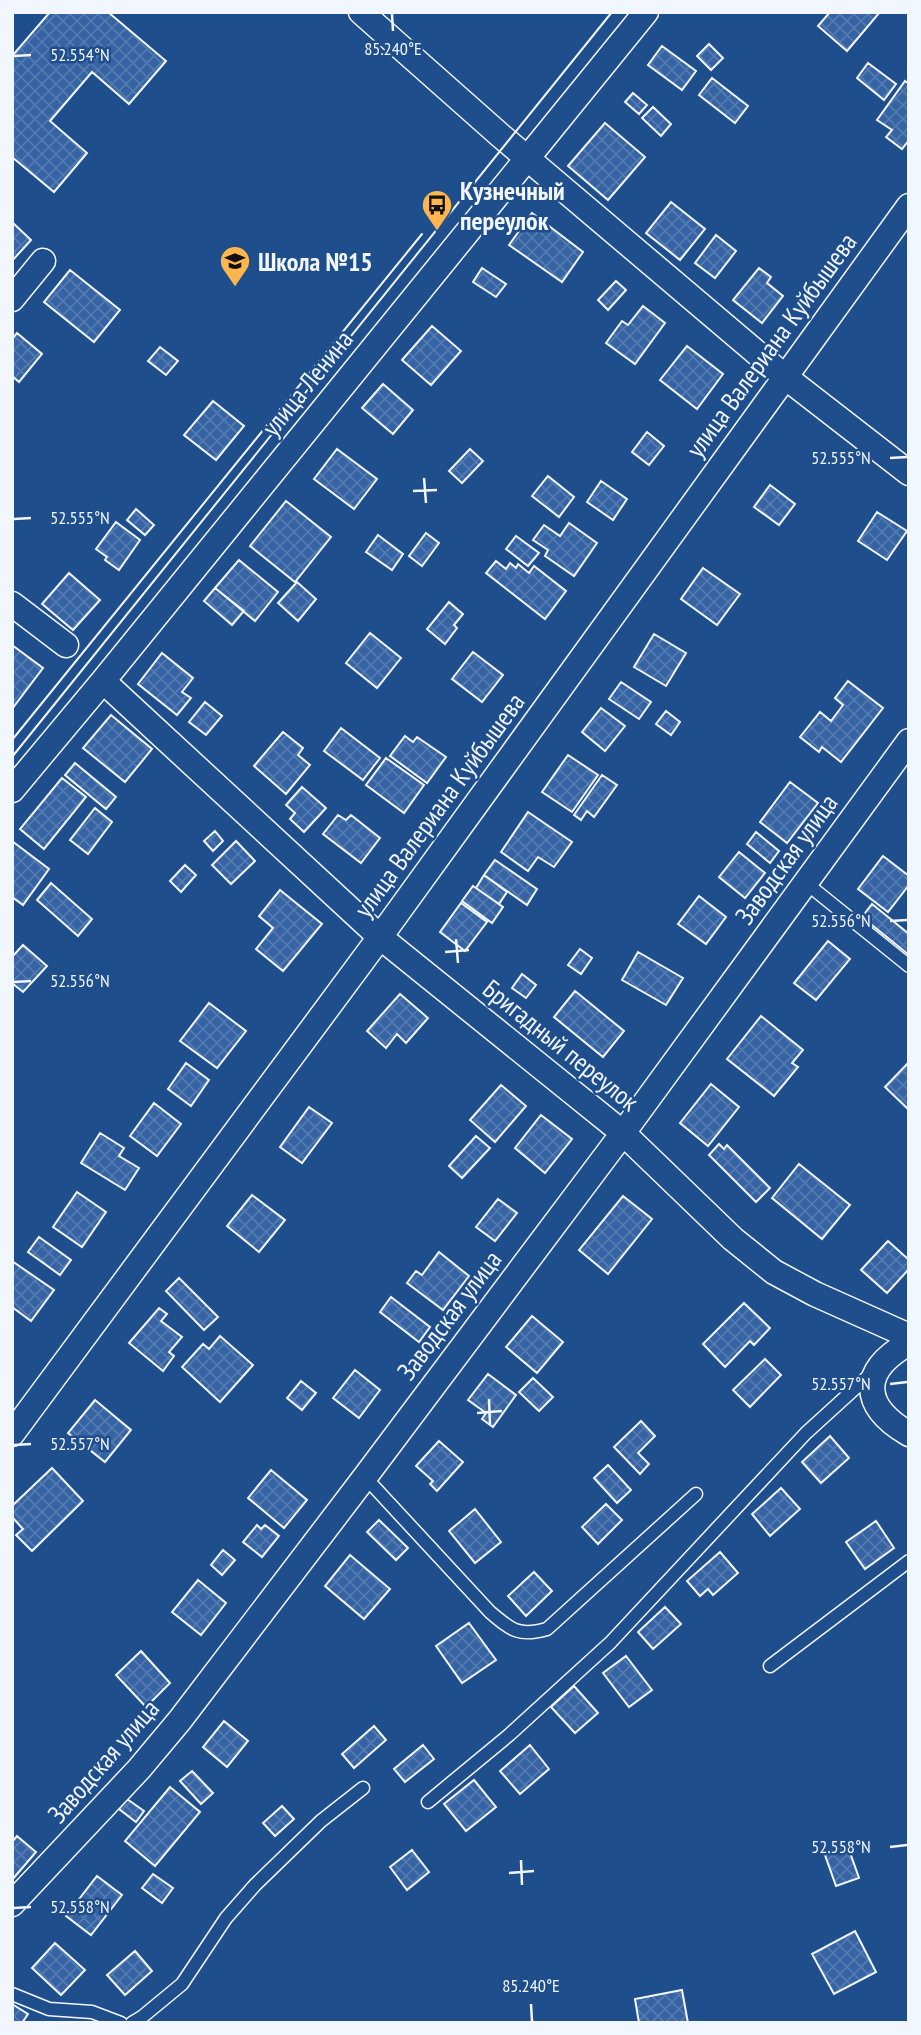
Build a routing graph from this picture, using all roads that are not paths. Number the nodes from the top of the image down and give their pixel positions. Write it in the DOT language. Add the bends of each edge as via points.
graph roads {
  1 [pos="361,12"];
  2 [pos="646,12"];
  3 [pos="528,159"];
  4 [pos="909,206"];
  5 [pos="43,261"];
  6 [pos="12,299"];
  7 [pos="784,376"];
  8 [pos="909,473"];
  9 [pos="12,604"];
  10 [pos="66,645"];
  11 [pos="103,681"];
  12 [pos="909,741"];
  13 [pos="12,790"];
  14 [pos="806,883"];
  15 [pos="380,937"];
  16 [pos="909,966"];
  17 [pos="623,1133"];
  18 [pos="909,1336"];
  19 [pos="909,1343"];
  20 [pos="876,1370"];
  21 [pos="12,1434"];
  22 [pos="909,1434"];
  23 [pos="365,1477"];
  24 [pos="696,1494"];
  25 [pos="909,1561"];
  26 [pos="770,1666"];
  27 [pos="363,1788"];
  28 [pos="428,1802"];
  29 [pos="12,1904"];
  30 [pos="12,1994"];
  31 [pos="121,2023"];
  32 [pos="131,2023"];
  1 -- 3 [label="street"];
  2 -- 3 [label="street, улица Ленина"];
  3 -- 7 [label="street"];
  3 -- 11 [label="street, улица Ленина"];
  4 -- 7 [label="street, улица Валериана Куйбышева"];
  5 -- 6 [label="street"];
  7 -- 8 [label="street"];
  7 -- 15 [label="street, улица Валериана Куйбышева"];
  9 -- 10 [label="street"];
  11 -- 13 [label="street, улица Ленина"];
  11 -- 15 [label="street, Бригадный переулок"];
  12 -- 14 [label="street, Заводская улица"];
  14 -- 16 [label="lane"];
  14 -- 17 [label="street, Заводская улица"];
  15 -- 17 [label="street, Бригадный переулок"];
  15 -- 21 [label="street, улица Валериана Куйбышева"];
  17 -- 18 [label="street, Бригадный переулок" via="774,1272"];
  17 -- 23 [label="street, Заводская улица"];
  19 -- 20 [label="street"];
  20 -- 22 [label="street" via="872,1384 880,1411"];
  20 -- 28 [label="lane" via="806,1433 610,1643"];
  23 -- 24 [label="lane" via="490,1612 522,1633 547,1629"];
  23 -- 29 [label="street, Заводская улица" via="157,1747"];
  25 -- 26 [label="lane"];
  27 -- 32 [label="lane" via="321,1821 255,1885 226,1918 182,1984"];
  30 -- 31 [label="lane" via="49,2009 92,2012"];
}
